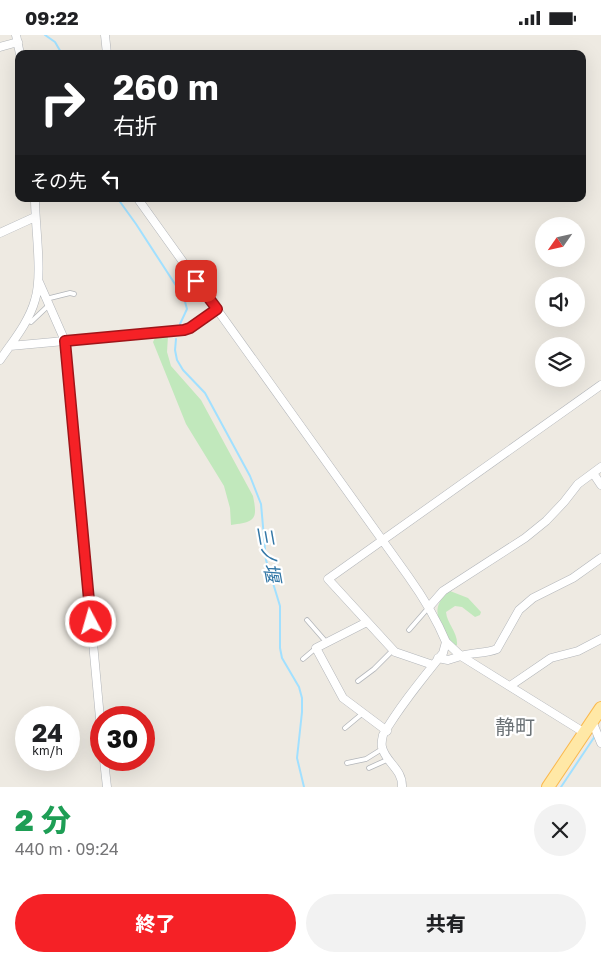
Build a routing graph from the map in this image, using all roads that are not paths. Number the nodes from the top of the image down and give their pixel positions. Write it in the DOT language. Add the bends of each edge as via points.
graph roads {
  1 [pos="104,35"];
  2 [pos="17,39"];
  3 [pos="0,47"];
  4 [pos="106,50"];
  5 [pos="35,202"];
  6 [pos="140,202"];
  7 [pos="35,217"];
  8 [pos="0,233"];
  9 [pos="38,282"];
  10 [pos="74,294"];
  11 [pos="46,305"];
  12 [pos="32,307"];
  13 [pos="217,309"];
  14 [pos="26,320"];
  15 [pos="65,341"];
  16 [pos="10,346"];
  17 [pos="0,360"];
  18 [pos="601,385"];
  19 [pos="601,467"];
  20 [pos="593,473"];
  21 [pos="601,485"];
  22 [pos="383,541"];
  23 [pos="601,558"];
  24 [pos="429,607"];
  25 [pos="307,620"];
  26 [pos="367,622"];
  27 [pos="409,631"];
  28 [pos="601,639"];
  29 [pos="446,642"];
  30 [pos="327,643"];
  31 [pos="316,648"];
  32 [pos="392,650"];
  33 [pos="461,656"];
  34 [pos="304,659"];
  35 [pos="436,662"];
  36 [pos="358,681"];
  37 [pos="510,686"];
  38 [pos="99,706"];
  39 [pos="601,708"];
  40 [pos="364,713"];
  41 [pos="592,721"];
  42 [pos="345,728"];
  43 [pos="387,731"];
  44 [pos="585,733"];
  45 [pos="601,743"];
  46 [pos="382,749"];
  47 [pos="389,759"];
  48 [pos="347,763"];
  49 [pos="369,768"];
  50 [pos="105,771"];
  51 [pos="107,787"];
  52 [pos="402,787"];
  53 [pos="548,787"];
  1 -- 4 [label="street"];
  2 -- 3 [label="street"];
  5 -- 7 [label="street"];
  6 -- 13 [label="street"];
  7 -- 8 [label="street"];
  7 -- 9 [label="street"];
  9 -- 11 [label="street"];
  9 -- 12 [label="street"];
  10 -- 11 [label="lane"];
  11 -- 12 [label="lane"];
  11 -- 14 [label="lane" via="35,320"];
  11 -- 15 [label="street"];
  12 -- 14 [label="street"];
  13 -- 15 [label="street" via="184,330"];
  13 -- 22 [label="street"];
  14 -- 16 [label="street"];
  15 -- 16 [label="street"];
  15 -- 38 [label="street"];
  16 -- 17 [label="street"];
  18 -- 22 [label="street"];
  19 -- 20 [label="street"];
  20 -- 21 [label="street"];
  20 -- 24 [label="street" via="578,484 546,521 442,591"];
  22 -- 24 [label="street"];
  22 -- 26 [label="street" via="328,579"];
  23 -- 33 [label="street" via="573,578 533,597 519,610 497,649"];
  24 -- 27 [label="lane"];
  24 -- 29 [label="street"];
  25 -- 30 [label="lane"];
  26 -- 30 [label="street"];
  26 -- 32 [label="street"];
  28 -- 37 [label="street" via="578,651 551,658"];
  29 -- 33 [label="street"];
  29 -- 35 [label="street"];
  30 -- 31 [label="street"];
  31 -- 34 [label="lane"];
  31 -- 40 [label="street" via="343,698"];
  32 -- 35 [label="street"];
  32 -- 36 [label="lane"];
  33 -- 35 [label="street"];
  33 -- 37 [label="street"];
  35 -- 43 [label="street"];
  37 -- 44 [label="street"];
  39 -- 41 [label="main road"];
  40 -- 42 [label="lane"];
  40 -- 43 [label="street"];
  41 -- 44 [label="main road"];
  41 -- 45 [label="street"];
  43 -- 46 [label="street" via="381,742"];
  44 -- 53 [label="main road"];
  46 -- 47 [label="street"];
  46 -- 48 [label="lane" via="366,759"];
  47 -- 49 [label="lane"];
  47 -- 52 [label="street" via="402,778"];
  50 -- 51 [label="street"];
}
